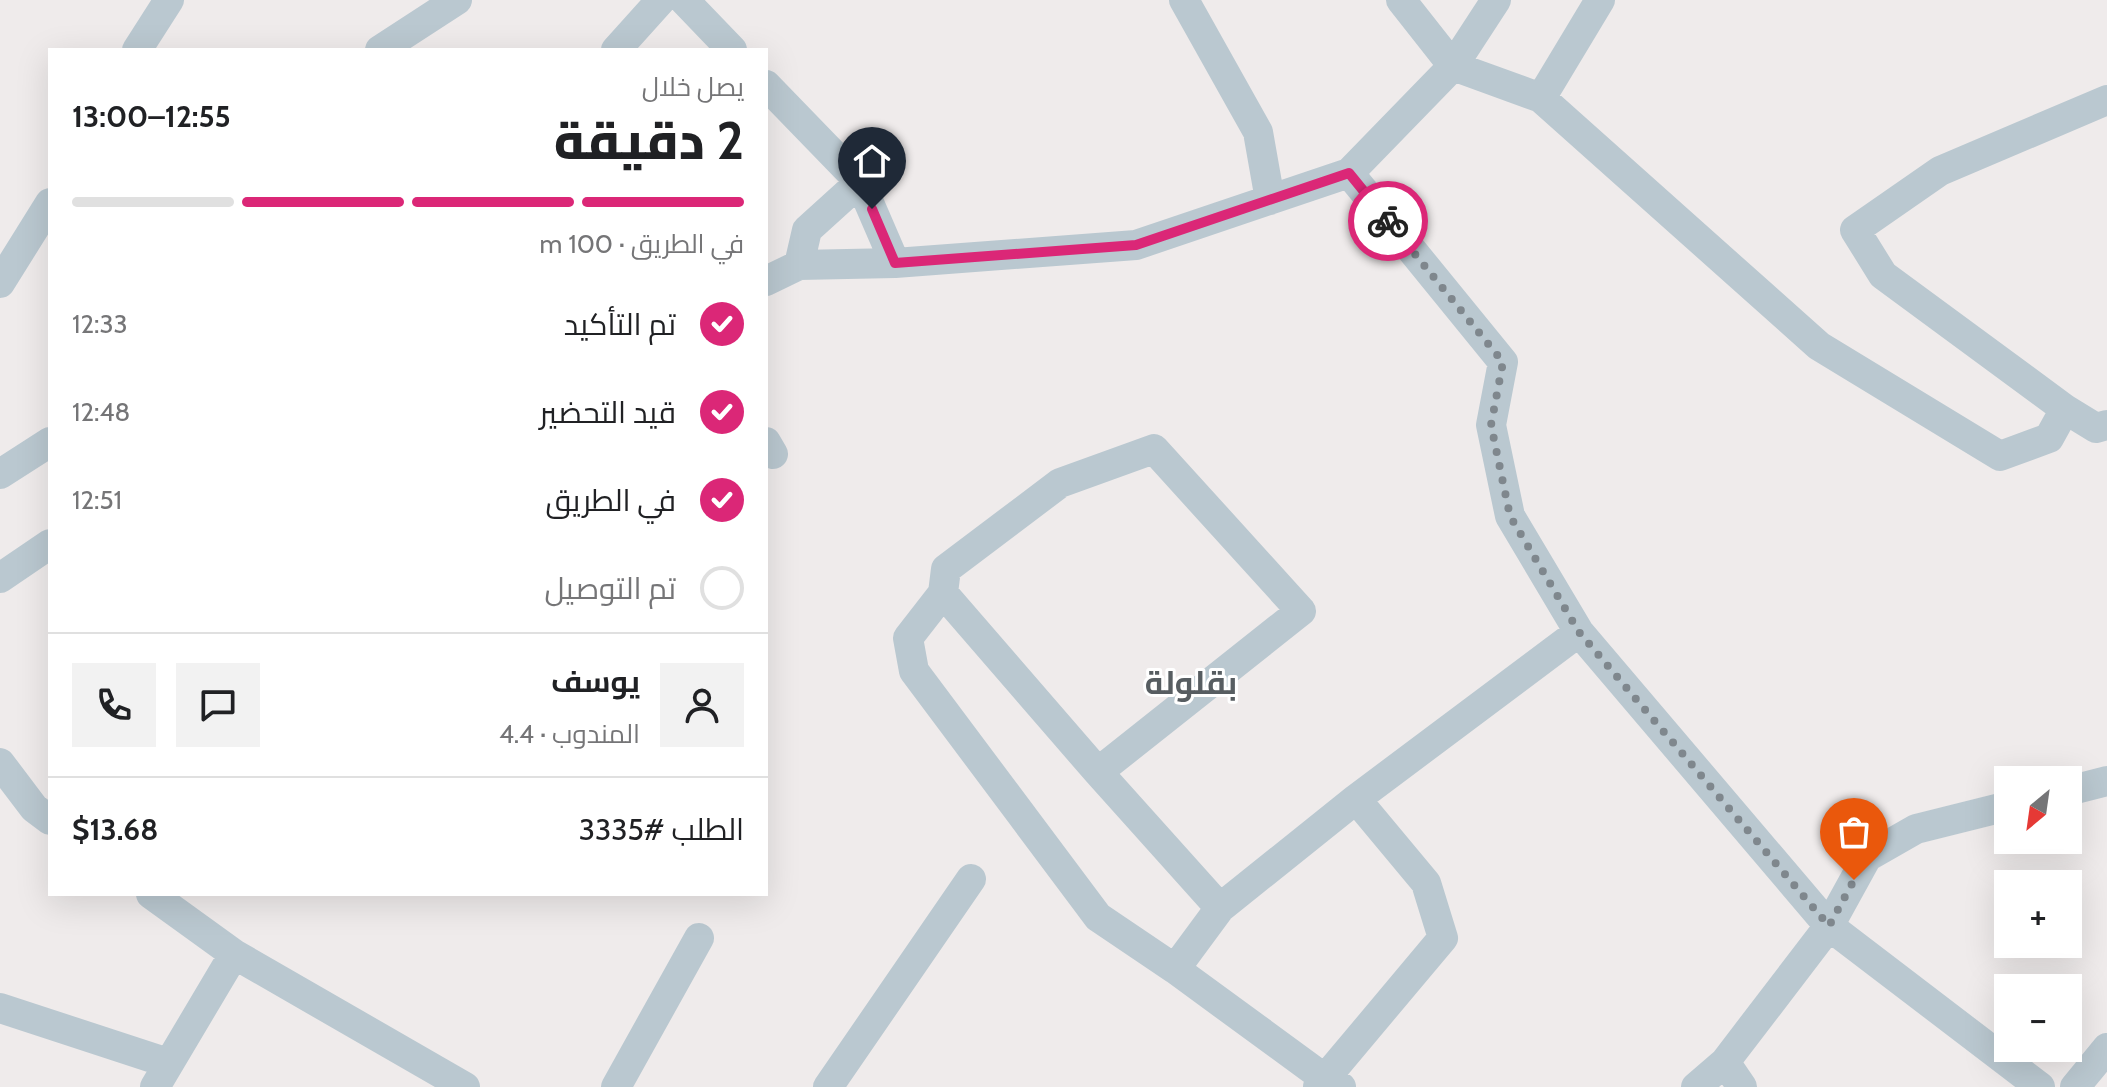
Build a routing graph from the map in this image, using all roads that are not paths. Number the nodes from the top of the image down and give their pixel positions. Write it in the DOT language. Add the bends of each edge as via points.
graph roads {
  1 [pos="169,0"];
  2 [pos="457,0"];
  3 [pos="661,0"];
  4 [pos="684,0"];
  5 [pos="1184,0"];
  6 [pos="1401,0"];
  7 [pos="1496,0"];
  8 [pos="1600,0"];
  9 [pos="138,48"];
  10 [pos="383,48"];
  11 [pos="618,48"];
  12 [pos="730,48"];
  13 [pos="1453,66"];
  14 [pos="768,87"];
  15 [pos="1541,98"];
  16 [pos="2107,100"];
  17 [pos="1349,173"];
  18 [pos="860,182"];
  19 [pos="1270,200"];
  20 [pos="48,214"];
  21 [pos="895,263"];
  22 [pos="799,265"];
  23 [pos="768,280"];
  24 [pos="0,283"];
  25 [pos="2065,409"];
  26 [pos="2107,425"];
  27 [pos="48,443"];
  28 [pos="0,474"];
  29 [pos="48,545"];
  30 [pos="0,578"];
  31 [pos="943,593"];
  32 [pos="1579,632"];
  33 [pos="0,763"];
  34 [pos="1098,772"];
  35 [pos="2107,781"];
  36 [pos="2082,787"];
  37 [pos="1356,799"];
  38 [pos="1994,810"];
  39 [pos="48,818"];
  40 [pos="971,879"];
  41 [pos="154,896"];
  42 [pos="1220,908"];
  43 [pos="1829,926"];
  44 [pos="699,938"];
  45 [pos="234,954"];
  46 [pos="1175,969"];
  47 [pos="0,1008"];
  48 [pos="2107,1048"];
  49 [pos="1725,1062"];
  50 [pos="161,1075"];
  51 [pos="624,1084"];
  52 [pos="1328,1084"];
  53 [pos="465,1087"];
  54 [pos="828,1087"];
  55 [pos="1696,1087"];
  56 [pos="1742,1087"];
  57 [pos="2040,1087"];
  58 [pos="2075,1087"];
  1 -- 9 [label="street"];
  2 -- 10 [label="street"];
  3 -- 11 [label="street"];
  4 -- 12 [label="street"];
  5 -- 19 [label="street" via="1258,132"];
  6 -- 13 [label="street"];
  7 -- 13 [label="street"];
  8 -- 15 [label="street"];
  13 -- 15 [label="street"];
  13 -- 17 [label="street"];
  14 -- 18 [label="street"];
  15 -- 25 [label="street" via="1819,346 2000,456 2049,438"];
  16 -- 25 [label="street" via="1940,171 1855,230 1883,275"];
  17 -- 19 [label="street"];
  17 -- 32 [label="street" via="1503,362 1491,425 1510,516"];
  18 -- 21 [label="street"];
  18 -- 22 [label="street" via="807,230"];
  19 -- 21 [label="street" via="1136,245"];
  20 -- 24 [label="street"];
  21 -- 22 [label="street"];
  22 -- 23 [label="street"];
  25 -- 26 [label="street" via="2096,428"];
  27 -- 28 [label="street"];
  29 -- 30 [label="street"];
  31 -- 34 [label="street"];
  31 -- 34 [label="street" via="946,569 1060,483 1154,449 1301,611"];
  31 -- 46 [label="street" via="908,638 914,671 1098,917"];
  32 -- 37 [label="street"];
  32 -- 43 [label="street"];
  33 -- 39 [label="street"];
  34 -- 42 [label="street"];
  35 -- 36 [label="street"];
  37 -- 42 [label="street"];
  37 -- 52 [label="street" via="1426,883 1443,938"];
  38 -- 43 [label="street" via="1916,829 1867,857"];
  40 -- 54 [label="street"];
  41 -- 45 [label="street"];
  42 -- 46 [label="street"];
  43 -- 49 [label="street"];
  43 -- 57 [label="street"];
  44 -- 51 [label="street"];
  45 -- 50 [label="street"];
  45 -- 53 [label="street"];
  46 -- 52 [label="street"];
  47 -- 50 [label="street"];
  48 -- 58 [label="street"];
  49 -- 55 [label="street"];
  49 -- 56 [label="street"];
}
